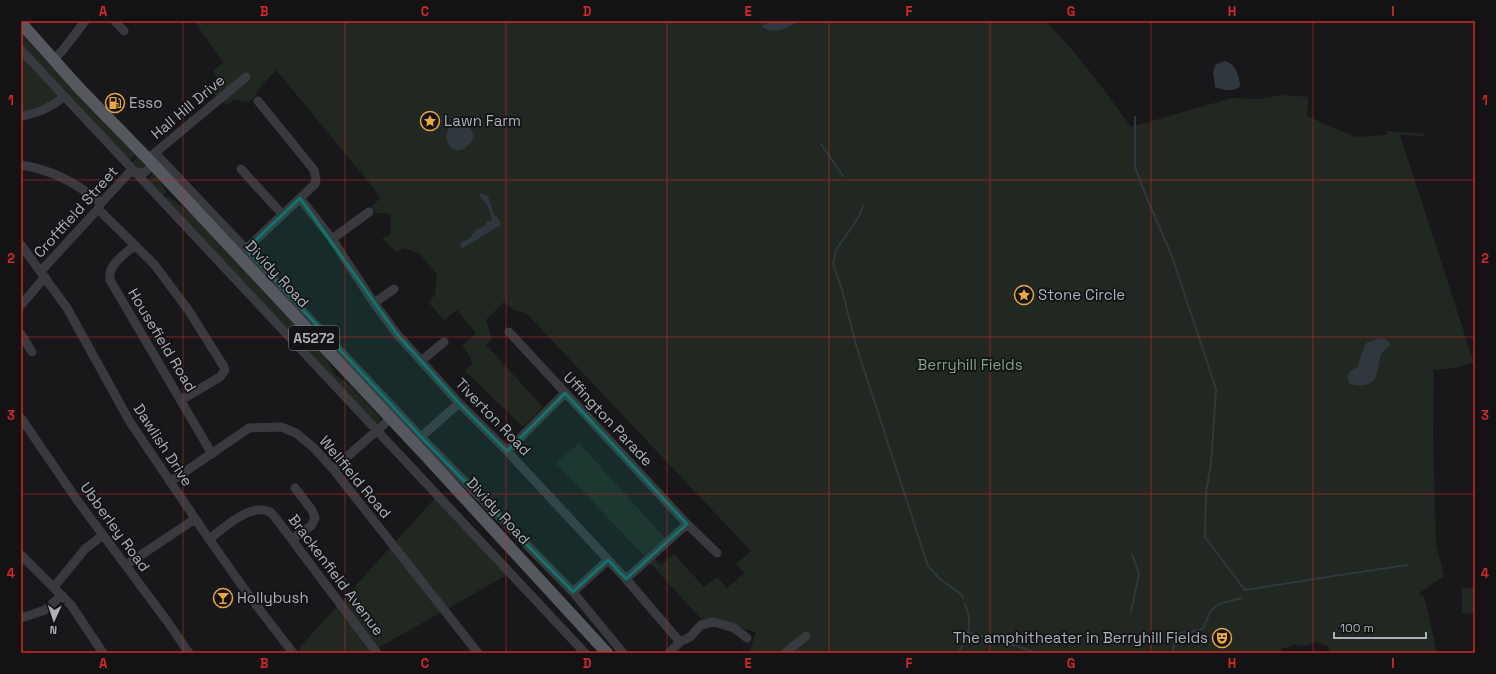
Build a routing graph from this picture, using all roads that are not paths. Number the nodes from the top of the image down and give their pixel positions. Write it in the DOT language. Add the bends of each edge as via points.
graph roads {
  1 [pos="85,21"];
  2 [pos="21,23"];
  3 [pos="21,50"];
  4 [pos="54,59"];
  5 [pos="246,77"];
  6 [pos="64,97"];
  7 [pos="258,101"];
  8 [pos="21,116"];
  9 [pos="152,159"];
  10 [pos="21,165"];
  11 [pos="241,169"];
  12 [pos="137,173"];
  13 [pos="300,198"];
  14 [pos="99,206"];
  15 [pos="369,212"];
  16 [pos="282,214"];
  17 [pos="361,218"];
  18 [pos="367,226"];
  19 [pos="332,239"];
  20 [pos="21,245"];
  21 [pos="135,245"];
  22 [pos="246,249"];
  23 [pos="43,274"];
  24 [pos="394,289"];
  25 [pos="374,303"];
  26 [pos="21,305"];
  27 [pos="509,332"];
  28 [pos="21,334"];
  29 [pos="444,342"];
  30 [pos="32,352"];
  31 [pos="421,361"];
  32 [pos="565,393"];
  33 [pos="181,400"];
  34 [pos="459,403"];
  35 [pos="21,418"];
  36 [pos="390,418"];
  37 [pos="376,431"];
  38 [pos="421,437"];
  39 [pos="507,451"];
  40 [pos="212,454"];
  41 [pos="333,469"];
  42 [pos="170,482"];
  43 [pos="295,488"];
  44 [pos="195,519"];
  45 [pos="687,524"];
  46 [pos="103,535"];
  47 [pos="209,538"];
  48 [pos="292,540"];
  49 [pos="717,553"];
  50 [pos="21,556"];
  51 [pos="608,560"];
  52 [pos="126,565"];
  53 [pos="626,579"];
  54 [pos="54,587"];
  55 [pos="573,592"];
  56 [pos="62,595"];
  57 [pos="21,618"];
  58 [pos="806,636"];
  59 [pos="747,638"];
  60 [pos="680,642"];
  61 [pos="102,653"];
  62 [pos="188,653"];
  63 [pos="293,653"];
  64 [pos="377,653"];
  65 [pos="478,653"];
  66 [pos="585,653"];
  67 [pos="607,653"];
  68 [pos="624,653"];
  69 [pos="669,653"];
  70 [pos="785,653"];
  1 -- 4 [label="street"];
  2 -- 4 [label="main road, Dividy Road / A5272"];
  3 -- 6 [label="street"];
  4 -- 9 [label="main road, Dividy Road / A5272" via="79,88"];
  5 -- 9 [label="street, Hall Hill Drive"];
  6 -- 8 [label="street" via="50,107"];
  6 -- 12 [label="street"];
  7 -- 13 [label="street" via="314,170 315,184"];
  9 -- 12 [label="street, Croftfield Street" via="144,173"];
  9 -- 22 [label="street, Dividy Road"];
  9 -- 36 [label="main road, Dividy Road / A5272"];
  10 -- 14 [label="street" via="63,177 75,184"];
  11 -- 16 [label="street"];
  12 -- 14 [label="street, Croftfield Street" via="128,174"];
  12 -- 37 [label="street"];
  13 -- 16 [label="street"];
  13 -- 19 [label="street, Tiverton Road"];
  14 -- 21 [label="street"];
  14 -- 23 [label="street, Croftfield Street"];
  15 -- 17 [label="street"];
  16 -- 22 [label="street"];
  17 -- 18 [label="street"];
  17 -- 19 [label="street"];
  19 -- 25 [label="street, Tiverton Road"];
  20 -- 23 [label="street, Dawlish Drive"];
  21 -- 33 [label="street, Housefield Road" via="114,265 109,274 110,280"];
  21 -- 33 [label="street" via="154,264 189,312 225,370 220,377"];
  22 -- 38 [label="street, Dividy Road"];
  23 -- 26 [label="street, Croftfield Street"];
  23 -- 42 [label="street, Dawlish Drive" via="67,308 130,422"];
  24 -- 25 [label="street"];
  25 -- 31 [label="street, Tiverton Road"];
  27 -- 32 [label="street, Uffington Parade"];
  28 -- 30 [label="street"];
  29 -- 31 [label="street"];
  31 -- 34 [label="street, Tiverton Road"];
  32 -- 39 [label="street"];
  32 -- 45 [label="street, Uffington Parade"];
  33 -- 40 [label="street, Housefield Road"];
  34 -- 38 [label="street"];
  34 -- 39 [label="street, Tiverton Road"];
  35 -- 46 [label="street, Ubberley Road"];
  36 -- 37 [label="street"];
  36 -- 67 [label="main road, Dividy Road / A5272"];
  37 -- 41 [label="street"];
  37 -- 66 [label="street"];
  38 -- 55 [label="street, Dividy Road"];
  39 -- 51 [label="street, Tiverton Road"];
  40 -- 41 [label="street, Wellfield Road" via="249,428 280,427 296,433 305,440"];
  40 -- 42 [label="street, Wellfield Road"];
  41 -- 65 [label="street, Wellfield Road"];
  42 -- 44 [label="street, Dawlish Drive"];
  43 -- 48 [label="street" via="315,518 311,526"];
  44 -- 47 [label="street, Dawlish Drive"];
  44 -- 52 [label="street"];
  45 -- 49 [label="street, Uffington Parade"];
  45 -- 53 [label="street"];
  46 -- 52 [label="street, Ubberley Road"];
  46 -- 54 [label="street" via="85,550"];
  47 -- 48 [label="street, Brackenfield Avenue" via="246,512 261,510 270,513"];
  47 -- 63 [label="street, Dawlish Drive"];
  48 -- 64 [label="street, Brackenfield Avenue"];
  50 -- 54 [label="street"];
  51 -- 53 [label="street, Tiverton Road"];
  51 -- 55 [label="street"];
  52 -- 62 [label="street, Ubberley Road"];
  53 -- 60 [label="street, Tiverton Road"];
  54 -- 56 [label="street"];
  55 -- 68 [label="street, Dividy Road"];
  56 -- 57 [label="street" via="45,610"];
  56 -- 61 [label="street"];
  58 -- 70 [label="street"];
  59 -- 60 [label="street" via="734,628 714,622 701,625 690,637"];
  60 -- 69 [label="street"];
}
